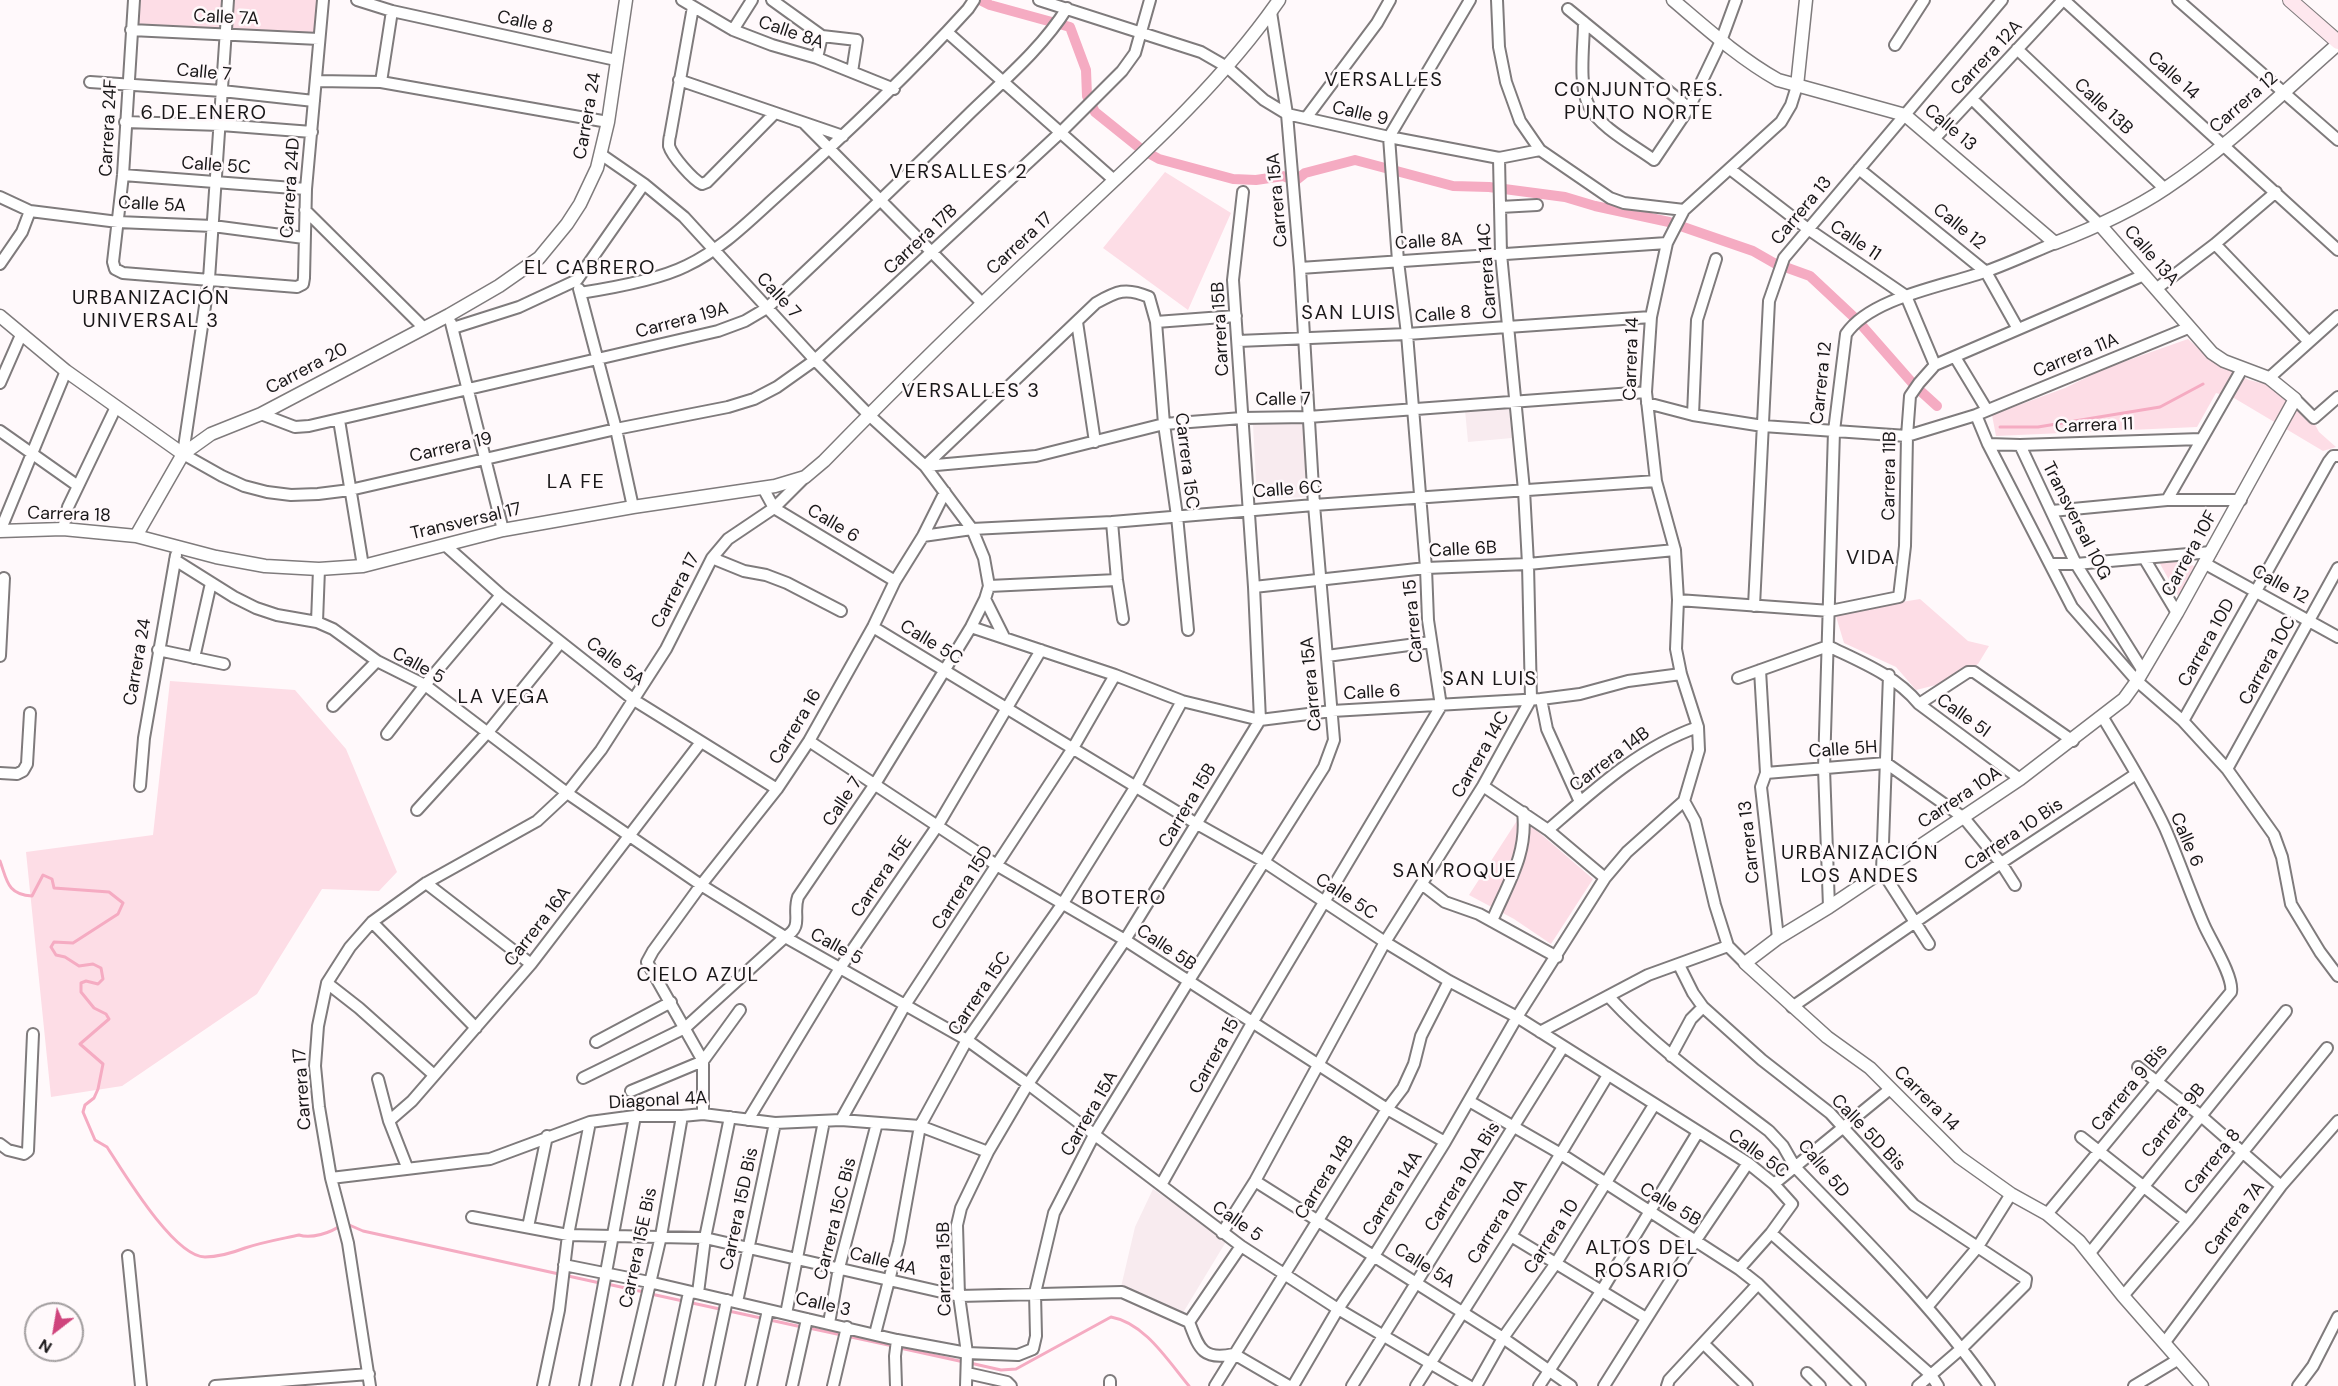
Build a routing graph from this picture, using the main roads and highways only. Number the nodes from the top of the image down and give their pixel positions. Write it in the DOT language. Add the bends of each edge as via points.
graph roads {
  1 [pos="2290,0"];
  2 [pos="2338,43"];
  1 -- 2 [label="main road"];
}
